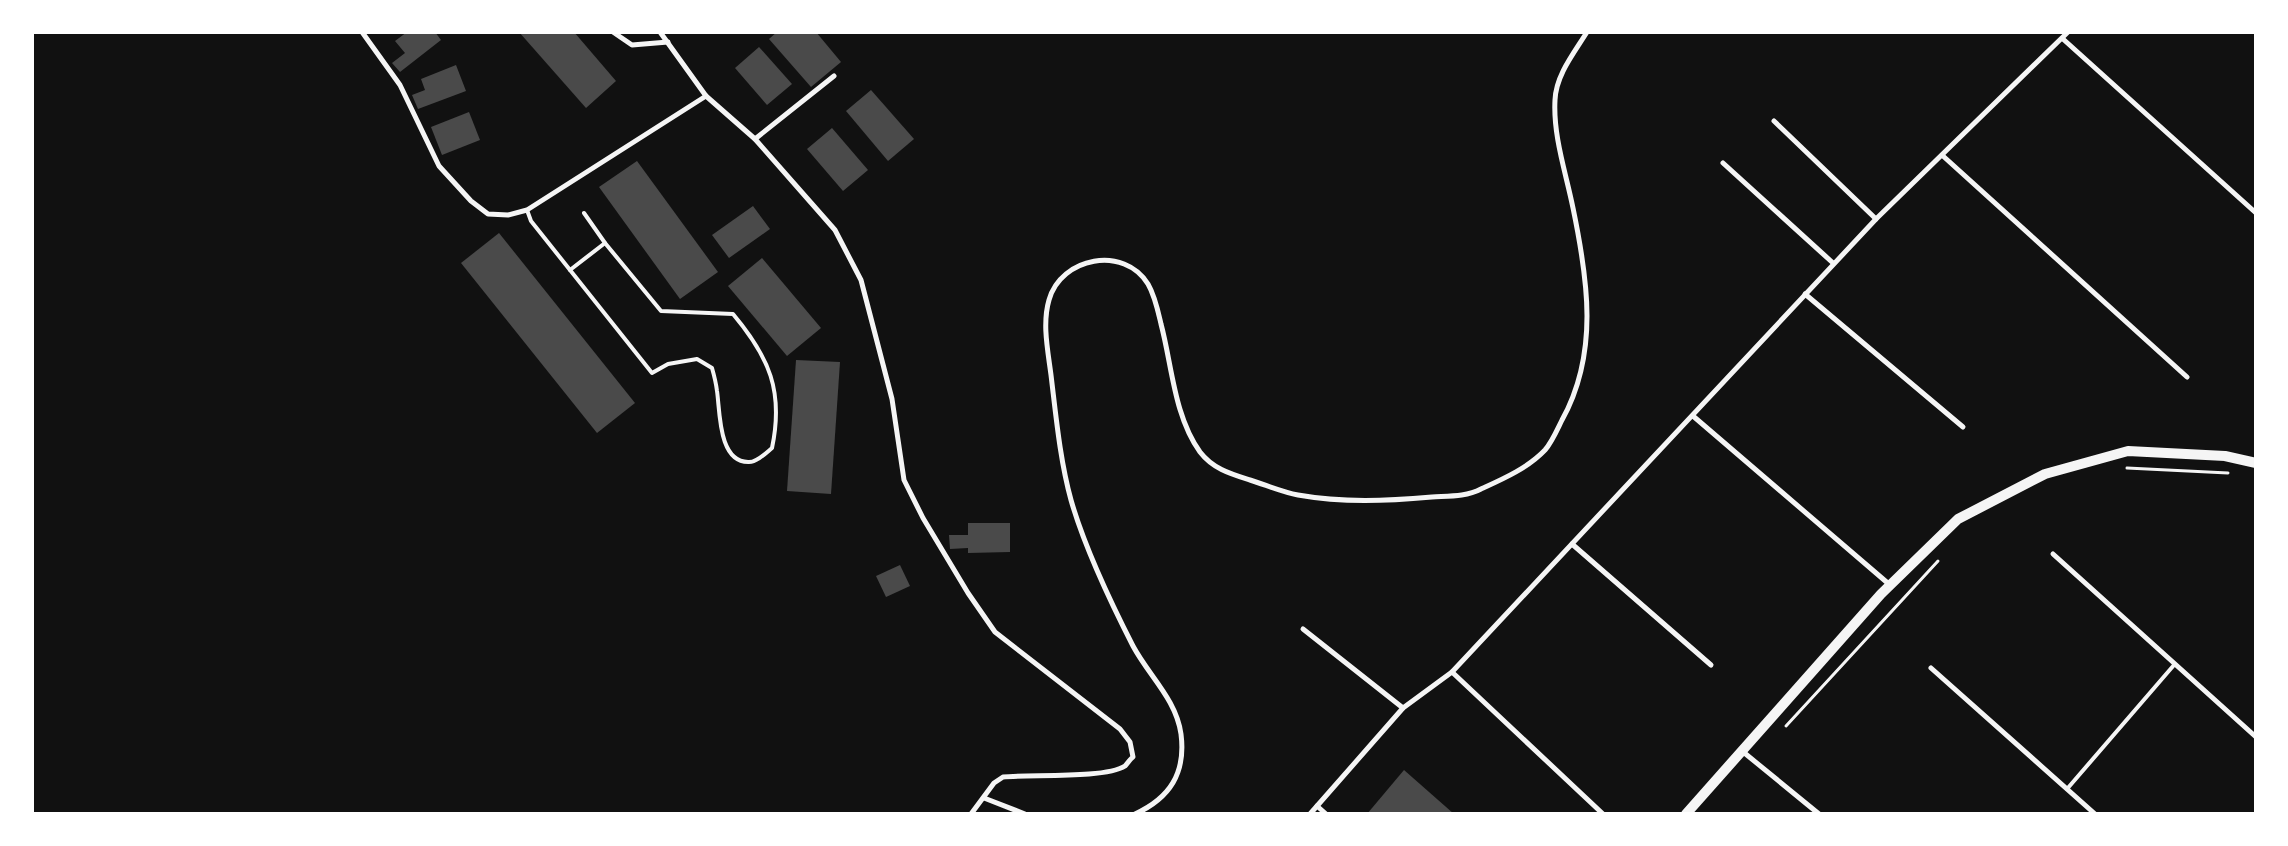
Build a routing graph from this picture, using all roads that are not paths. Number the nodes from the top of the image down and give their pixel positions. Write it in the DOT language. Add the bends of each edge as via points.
graph roads {
  1 [pos="362,32"];
  2 [pos="613,32"];
  3 [pos="660,32"];
  4 [pos="1587,32"];
  5 [pos="2068,32"];
  6 [pos="2063,39"];
  7 [pos="668,42"];
  8 [pos="834,76"];
  9 [pos="706,96"];
  10 [pos="1774,121"];
  11 [pos="755,139"];
  12 [pos="1942,156"];
  13 [pos="1723,163"];
  14 [pos="527,210"];
  15 [pos="584,213"];
  16 [pos="2256,213"];
  17 [pos="1876,219"];
  18 [pos="605,243"];
  19 [pos="1833,263"];
  20 [pos="570,270"];
  21 [pos="1804,294"];
  22 [pos="2187,377"];
  23 [pos="1693,416"];
  24 [pos="1963,427"];
  25 [pos="2256,463"];
  26 [pos="1572,544"];
  27 [pos="2053,554"];
  28 [pos="1891,585"];
  29 [pos="1303,629"];
  30 [pos="1711,665"];
  31 [pos="2174,665"];
  32 [pos="1931,668"];
  33 [pos="1452,672"];
  34 [pos="1403,708"];
  35 [pos="2256,737"];
  36 [pos="1742,751"];
  37 [pos="2067,789"];
  38 [pos="984,798"];
  39 [pos="1317,806"];
  40 [pos="971,814"];
  41 [pos="1025,814"];
  42 [pos="1135,814"];
  43 [pos="1310,814"];
  44 [pos="1326,814"];
  45 [pos="1603,814"];
  46 [pos="1686,814"];
  47 [pos="1819,814"];
  48 [pos="2095,814"];
  1 -- 14 [label="street" via="400,85 440,166 471,201 488,214 508,215"];
  2 -- 7 [label="street" via="632,45"];
  3 -- 7 [label="street"];
  4 -- 42 [label="street" via="1565,67 1555,97 1557,131 1580,241 1588,311 1585,360 1572,403 1546,449 1515,472 1472,494 1344,501 1295,495 1220,470 1201,453 1177,399 1156,303 1147,282 1129,265 1109,259 1080,264 1058,280 1049,300 1046,334 1071,500 1104,590 1137,653 1171,702 1181,730 1182,753 1177,779 1154,805"];
  5 -- 6 [label="street"];
  6 -- 12 [label="street"];
  6 -- 16 [label="street"];
  7 -- 9 [label="street"];
  8 -- 11 [label="street"];
  9 -- 11 [label="street"];
  9 -- 14 [label="street"];
  10 -- 17 [label="street"];
  11 -- 38 [label="street" via="835,230 861,280 892,399 904,480 968,593 994,632 1120,729 1130,742 1132,757 1124,766 1093,773 1003,777 994,783"];
  12 -- 17 [label="street"];
  12 -- 22 [label="street"];
  13 -- 19 [label="street"];
  14 -- 20 [label="lane" via="531,221"];
  15 -- 18 [label="lane"];
  17 -- 19 [label="street"];
  18 -- 20 [label="lane"];
  18 -- 20 [label="lane" via="661,311 733,314 753,338 775,385 776,433 772,448 755,461 748,462 734,456 725,443 719,424 712,368 697,359 668,364 652,373"];
  19 -- 21 [label="street"];
  21 -- 23 [label="street"];
  21 -- 24 [label="street"];
  23 -- 26 [label="street"];
  23 -- 28 [label="street"];
  25 -- 28 [label="main road" via="2226,456 2128,451 2045,474 1958,519"];
  26 -- 30 [label="street"];
  26 -- 33 [label="street"];
  27 -- 31 [label="street"];
  28 -- 36 [label="main road"];
  29 -- 34 [label="street"];
  31 -- 35 [label="street"];
  31 -- 37 [label="lane"];
  32 -- 37 [label="street"];
  33 -- 34 [label="street"];
  33 -- 45 [label="street"];
  34 -- 39 [label="street"];
  36 -- 46 [label="main road"];
  36 -- 47 [label="street"];
  37 -- 48 [label="street"];
  38 -- 40 [label="street"];
  38 -- 41 [label="street"];
  39 -- 43 [label="street"];
  39 -- 44 [label="street"];
}
